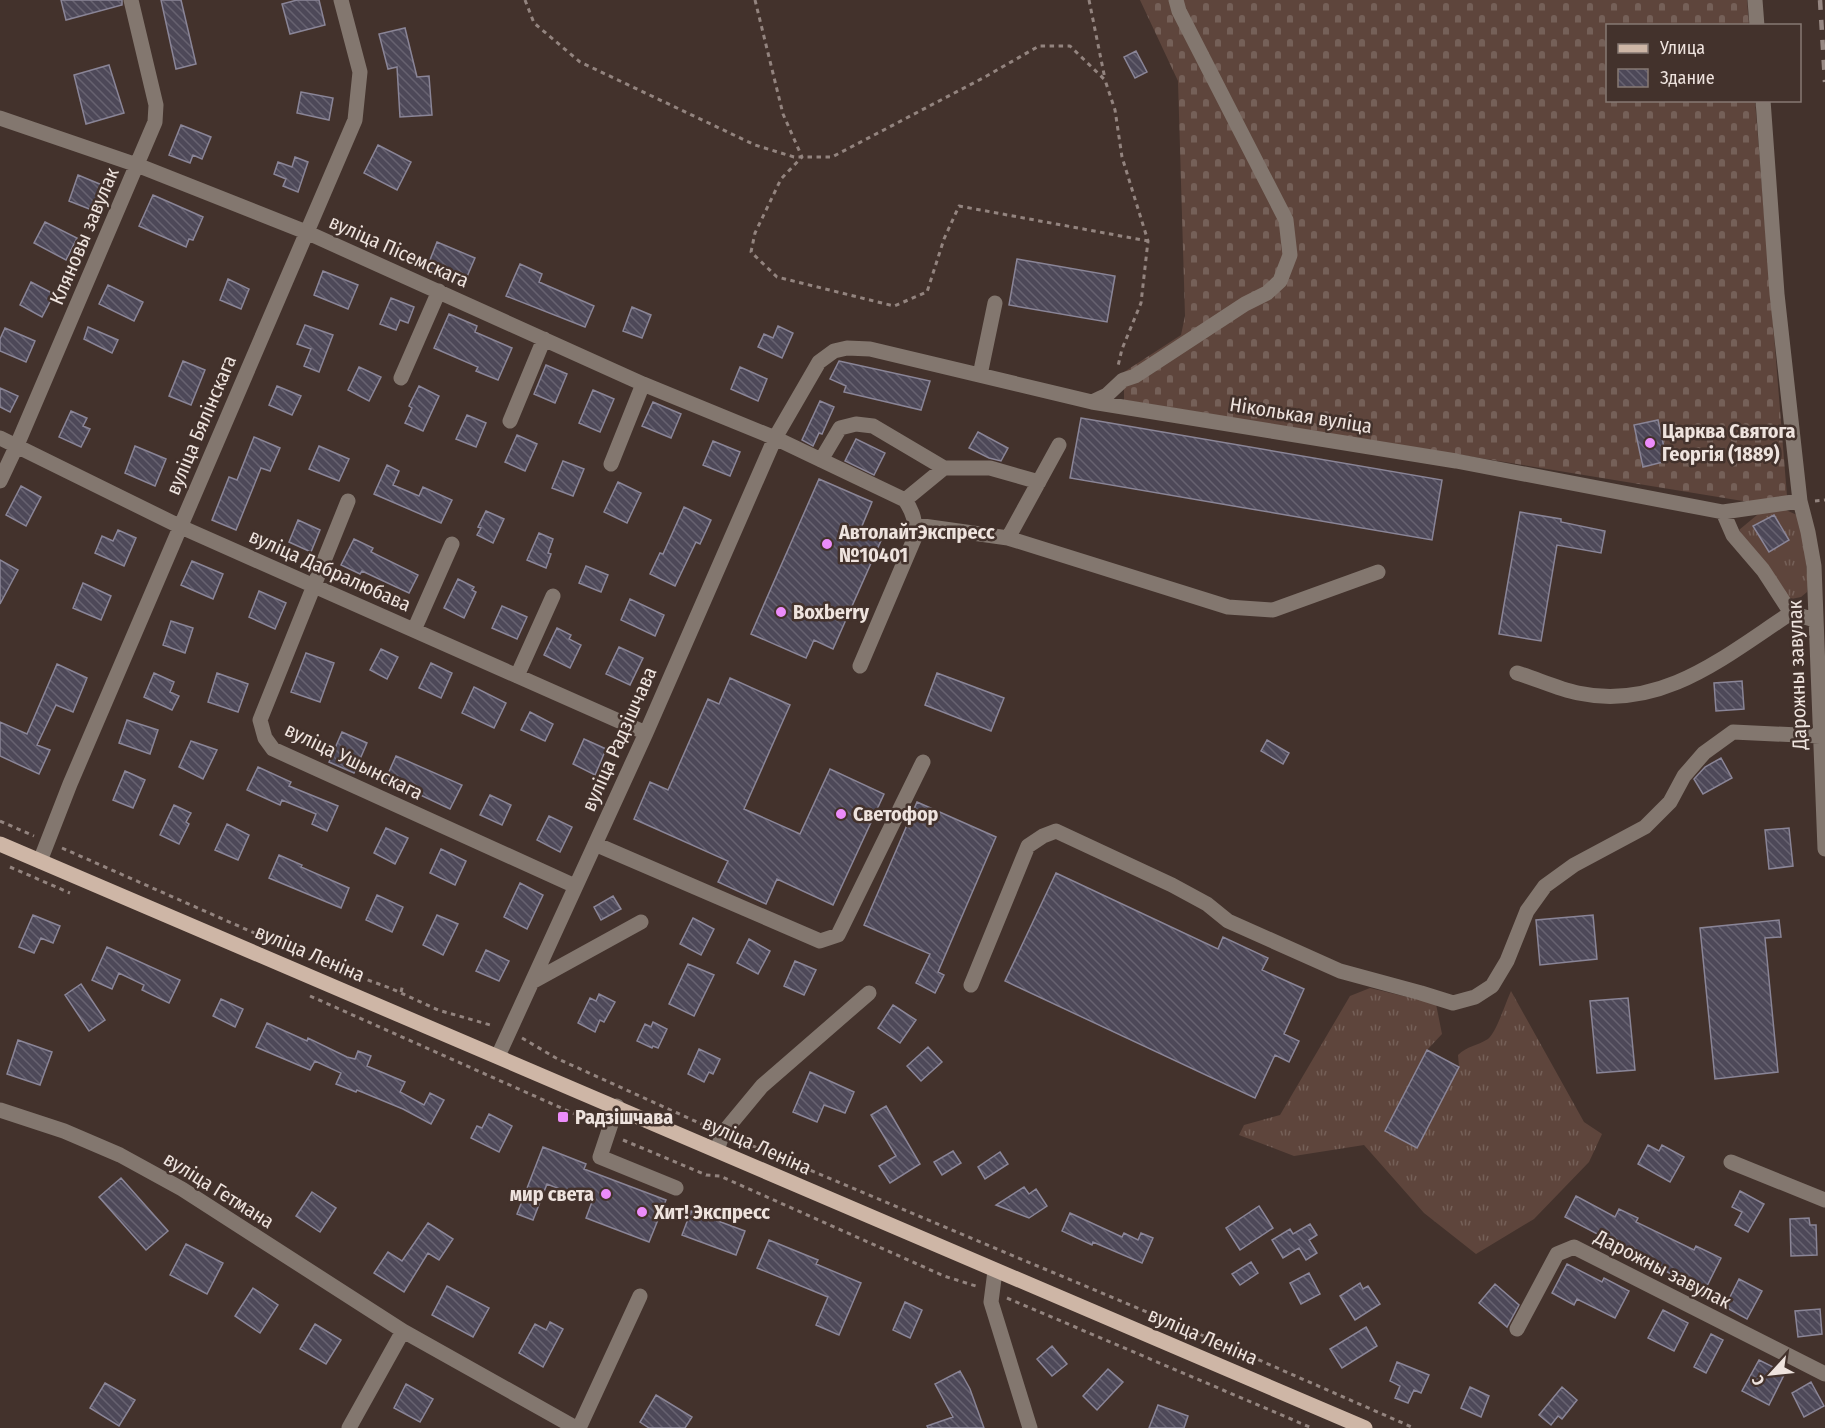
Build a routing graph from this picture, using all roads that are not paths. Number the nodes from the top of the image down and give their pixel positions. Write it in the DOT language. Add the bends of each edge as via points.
graph roads {
  1 [pos="131,0"];
  2 [pos="341,0"];
  3 [pos="1176,0"];
  4 [pos="1755,0"];
  5 [pos="1757,24"];
  6 [pos="1763,102"];
  7 [pos="0,118"];
  8 [pos="137,165"];
  9 [pos="306,232"];
  10 [pos="439,291"];
  11 [pos="995,303"];
  12 [pos="543,339"];
  13 [pos="980,375"];
  14 [pos="401,378"];
  15 [pos="643,384"];
  16 [pos="1092,402"];
  17 [pos="510,421"];
  18 [pos="0,438"];
  19 [pos="775,438"];
  20 [pos="17,445"];
  21 [pos="1059,445"];
  22 [pos="821,460"];
  23 [pos="611,464"];
  24 [pos="944,468"];
  25 [pos="0,481"];
  26 [pos="1039,482"];
  27 [pos="905,500"];
  28 [pos="348,501"];
  29 [pos="1800,501"];
  30 [pos="1723,512"];
  31 [pos="916,525"];
  32 [pos="181,527"];
  33 [pos="1008,538"];
  34 [pos="452,544"];
  35 [pos="1377,572"];
  36 [pos="314,586"];
  37 [pos="554,596"];
  38 [pos="1791,613"];
  39 [pos="1815,620"];
  40 [pos="414,630"];
  41 [pos="860,666"];
  42 [pos="1517,673"];
  43 [pos="517,676"];
  44 [pos="646,734"];
  45 [pos="1820,736"];
  46 [pos="923,762"];
  47 [pos="0,844"];
  48 [pos="595,844"];
  49 [pos="1825,849"];
  50 [pos="40,861"];
  51 [pos="575,886"];
  52 [pos="641,922"];
  53 [pos="532,982"];
  54 [pos="971,985"];
  55 [pos="869,993"];
  56 [pos="498,1056"];
  57 [pos="617,1106"];
  58 [pos="0,1110"];
  59 [pos="717,1150"];
  60 [pos="1731,1162"];
  61 [pos="676,1188"];
  62 [pos="1825,1200"];
  63 [pos="994,1271"];
  64 [pos="640,1296"];
  65 [pos="1517,1329"];
  66 [pos="403,1331"];
  67 [pos="1825,1374"];
  68 [pos="349,1428"];
  69 [pos="578,1428"];
  70 [pos="1030,1428"];
  71 [pos="1365,1428"];
  1 -- 8 [label="street, Кляновы завулак" via="156,105 155,122"];
  2 -- 9 [label="street, вуліца Бялінскага" via="360,72 355,120"];
  3 -- 16 [label="street" via="1286,220 1290,255 1280,281 1267,293"];
  4 -- 5 [label="street"];
  6 -- 29 [label="street, Дарожны завулак" via="1777,294"];
  7 -- 8 [label="street, вуліца Пісемскага"];
  8 -- 9 [label="street, вуліца Пісемскага"];
  8 -- 20 [label="street, Кляновы завулак"];
  9 -- 10 [label="street, вуліца Пісемскага"];
  9 -- 32 [label="street, вуліца Бялінскага"];
  10 -- 12 [label="street, вуліца Пісемскага"];
  10 -- 14 [label="street"];
  11 -- 13 [label="street"];
  12 -- 15 [label="street, вуліца Пісемскага"];
  12 -- 17 [label="street"];
  13 -- 16 [label="street, Ніколькая вуліца"];
  13 -- 19 [label="street, Ніколькая вуліца" via="870,349 834,351 819,363"];
  15 -- 19 [label="street, вуліца Пісемскага"];
  15 -- 23 [label="street"];
  16 -- 30 [label="street, Ніколькая вуліца" via="1456,461"];
  18 -- 20 [label="street, вуліца Дабралюбава"];
  19 -- 22 [label="street, вуліца Пісемскага"];
  19 -- 44 [label="street, вуліца Радзішчава"];
  20 -- 25 [label="street, Кляновы завулак"];
  20 -- 32 [label="street, вуліца Дабралюбава"];
  21 -- 26 [label="street"];
  22 -- 24 [label="street" via="840,428 856,424 873,426"];
  22 -- 27 [label="street, вуліца Пісемскага"];
  24 -- 26 [label="street" via="990,468"];
  24 -- 27 [label="street"];
  26 -- 33 [label="street"];
  27 -- 31 [label="street"];
  28 -- 36 [label="street, вуліца Ушынскага"];
  29 -- 30 [label="street, Ніколькая вуліца"];
  29 -- 39 [label="street, Дарожны завулак" via="1814,566"];
  30 -- 38 [label="street" via="1733,535"];
  31 -- 33 [label="street"];
  31 -- 41 [label="street" via="915,537"];
  32 -- 36 [label="street, вуліца Дабралюбава"];
  32 -- 50 [label="street, вуліца Бялінскага"];
  33 -- 35 [label="street" via="1228,607 1274,610"];
  34 -- 40 [label="street"];
  36 -- 40 [label="street, вуліца Дабралюбава"];
  36 -- 51 [label="street, вуліца Ушынскага" via="260,720 273,749"];
  37 -- 43 [label="street"];
  38 -- 39 [label="street"];
  38 -- 42 [label="street" via="1709,667 1659,690 1624,697 1578,693"];
  39 -- 45 [label="street, Дарожны завулак"];
  40 -- 43 [label="street, вуліца Дабралюбава"];
  43 -- 44 [label="street, вуліца Дабралюбава"];
  44 -- 48 [label="street, вуліца Радзішчава"];
  45 -- 49 [label="street, Дарожны завулак"];
  45 -- 54 [label="street" via="1733,732 1704,753 1684,776 1670,802 1644,827 1574,865 1545,886 1527,910 1507,962 1492,986 1475,997 1453,1003 1340,971 1228,921 1172,885 1056,831 1028,846"];
  46 -- 48 [label="street" via="838,935 820,941"];
  47 -- 50 [label="main road, вуліца Леніна"];
  48 -- 51 [label="street, вуліца Радзішчава"];
  50 -- 56 [label="main road, вуліца Леніна"];
  51 -- 53 [label="street, вуліца Радзішчава"];
  52 -- 53 [label="street"];
  53 -- 56 [label="street, вуліца Радзішчава"];
  55 -- 59 [label="street" via="762,1086 723,1133"];
  56 -- 57 [label="main road, вуліца Леніна"];
  57 -- 59 [label="main road, вуліца Леніна"];
  57 -- 61 [label="street" via="600,1157"];
  58 -- 66 [label="street, вуліца Гетмана" via="120,1155 182,1190"];
  59 -- 63 [label="main road, вуліца Леніна"];
  60 -- 62 [label="street"];
  63 -- 70 [label="street" via="991,1302"];
  63 -- 71 [label="main road, вуліца Леніна"];
  64 -- 69 [label="street"];
  65 -- 67 [label="street, Дарожны завулак" via="1557,1254 1574,1247"];
  66 -- 68 [label="street"];
  66 -- 69 [label="street, вуліца Гетмана"];
}
